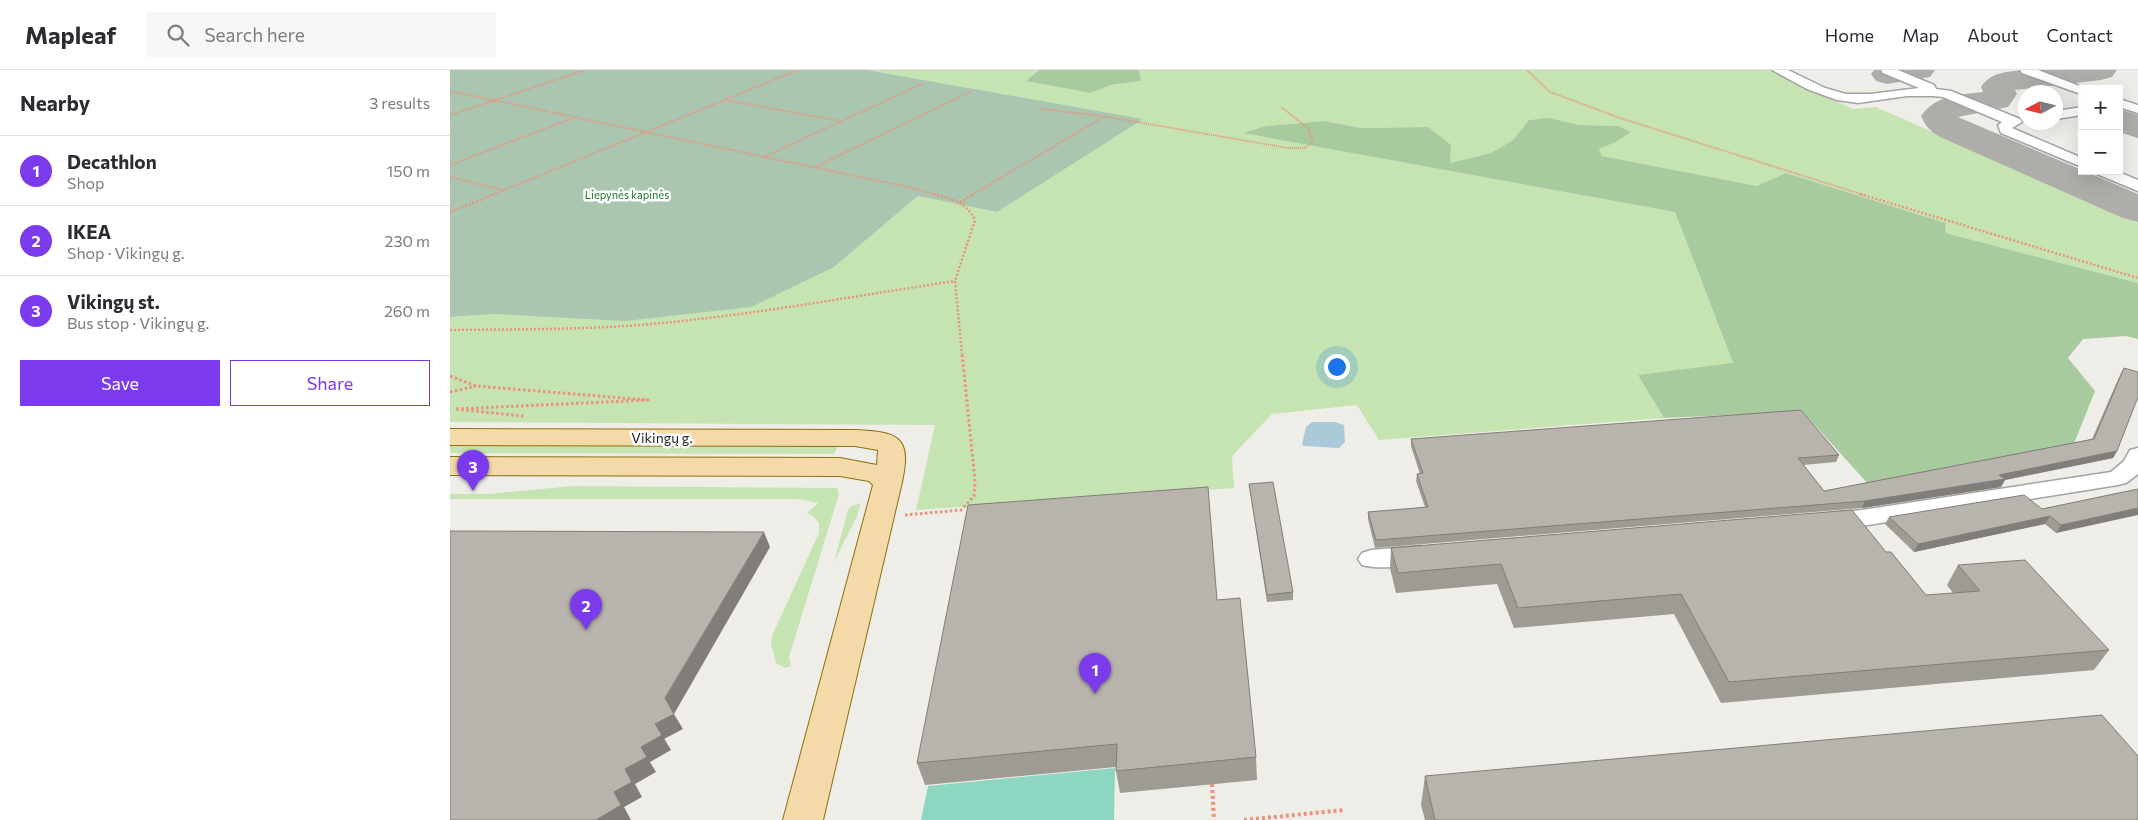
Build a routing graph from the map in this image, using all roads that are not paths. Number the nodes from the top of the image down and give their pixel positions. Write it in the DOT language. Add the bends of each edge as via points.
graph roads {
  1 [pos="1778,70"];
  2 [pos="1887,70"];
  3 [pos="2026,70"];
  4 [pos="2078,89"];
  5 [pos="1936,91"];
  6 [pos="2138,101"];
  7 [pos="2123,104"];
  8 [pos="2123,105"];
  9 [pos="2138,110"];
  10 [pos="2078,112"];
  11 [pos="2063,114"];
  12 [pos="2018,120"];
  13 [pos="2018,122"];
  14 [pos="2078,161"];
  15 [pos="2112,175"];
  16 [pos="2138,186"];
  17 [pos="450,437"];
  18 [pos="874,439"];
  19 [pos="2138,455"];
  20 [pos="450,466"];
  21 [pos="840,467"];
  22 [pos="888,482"];
  23 [pos="1802,523"];
  24 [pos="1448,553"];
  25 [pos="1371,559"];
  26 [pos="803,820"];
  1 -- 5 [label="street" via="1828,94 1848,99 1917,90"];
  2 -- 5 [label="street"];
  3 -- 4 [label="street"];
  5 -- 12 [label="street"];
  6 -- 7 [label="street"];
  8 -- 9 [label="street"];
  10 -- 11 [label="street"];
  13 -- 14 [label="street" via="2005,125 2006,130"];
  15 -- 16 [label="street"];
  17 -- 18 [label="main road, Vikingų g."];
  18 -- 21 [label="main road, Vikingų g." via="874,446 868,454"];
  18 -- 22 [label="main road" via="887,442 894,454"];
  19 -- 23 [label="street" via="2134,465 2118,478 1862,518"];
  20 -- 21 [label="main road, Vikingų g."];
  21 -- 22 [label="main road, Vikingų g." via="878,474"];
  22 -- 26 [label="main road"];
  24 -- 25 [label="street"];
}
